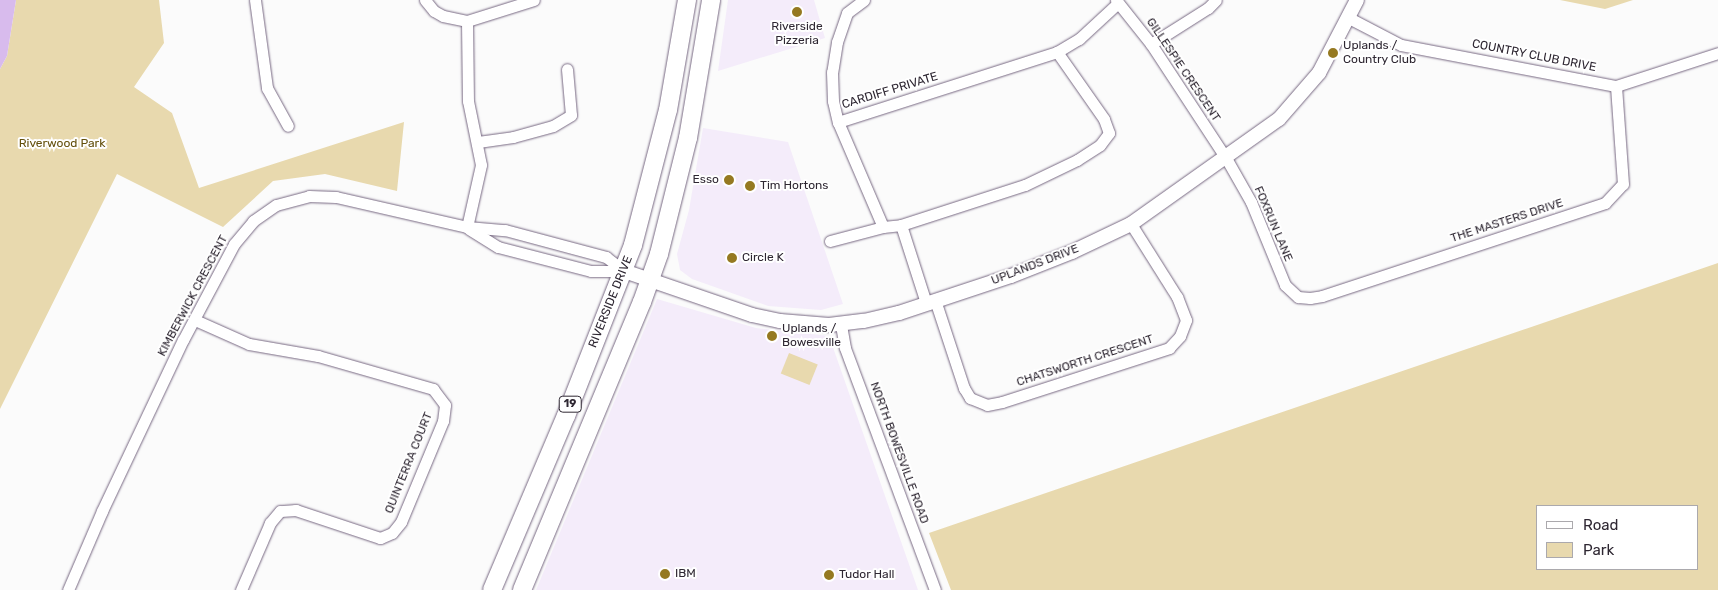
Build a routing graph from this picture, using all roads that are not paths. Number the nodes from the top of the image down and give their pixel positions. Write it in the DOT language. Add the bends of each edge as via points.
graph roads {
  1 [pos="255,0"];
  2 [pos="424,0"];
  3 [pos="534,0"];
  4 [pos="687,0"];
  5 [pos="711,0"];
  6 [pos="864,0"];
  7 [pos="1216,0"];
  8 [pos="1357,0"];
  9 [pos="1117,2"];
  10 [pos="1347,17"];
  11 [pos="466,21"];
  12 [pos="1151,44"];
  13 [pos="1056,52"];
  14 [pos="1718,53"];
  15 [pos="566,69"];
  16 [pos="1616,86"];
  17 [pos="838,122"];
  18 [pos="288,126"];
  19 [pos="478,142"];
  20 [pos="1226,158"];
  21 [pos="1131,224"];
  22 [pos="901,226"];
  23 [pos="467,227"];
  24 [pos="883,227"];
  25 [pos="830,241"];
  26 [pos="624,271"];
  27 [pos="650,279"];
  28 [pos="1298,297"];
  29 [pos="931,302"];
  30 [pos="195,320"];
  31 [pos="841,325"];
  32 [pos="68,590"];
  33 [pos="241,590"];
  34 [pos="492,590"];
  35 [pos="522,590"];
  36 [pos="935,590"];
  1 -- 18 [label="street" via="267,88"];
  2 -- 11 [label="street" via="443,16"];
  3 -- 11 [label="street"];
  4 -- 26 [label="main road, RIVERSIDE DRIVE / 19" via="668,110 634,245"];
  5 -- 27 [label="main road, 19" via="688,138 674,201"];
  6 -- 17 [label="street" via="847,13 836,42 832,72"];
  7 -- 12 [label="street"];
  8 -- 10 [label="street, UPLANDS DRIVE"];
  9 -- 12 [label="street, GILLESPIE CRESCENT"];
  9 -- 13 [label="street, CARDIFF PRIVATE" via="1079,39"];
  10 -- 16 [label="street, COUNTRY CLUB DRIVE" via="1401,45"];
  10 -- 20 [label="street, UPLANDS DRIVE" via="1319,73 1300,96 1279,119"];
  11 -- 19 [label="street" via="468,101"];
  12 -- 20 [label="street, GILLESPIE CRESCENT"];
  13 -- 17 [label="street, CARDIFF PRIVATE"];
  13 -- 22 [label="street" via="1104,119 1109,133 1100,145 1025,185"];
  14 -- 16 [label="street, COUNTRY CLUB DRIVE"];
  15 -- 19 [label="street" via="571,115 553,126 514,137"];
  16 -- 28 [label="street, THE MASTERS DRIVE" via="1623,184 1606,204 1322,296"];
  17 -- 24 [label="street"];
  19 -- 23 [label="street" via="481,165"];
  20 -- 21 [label="street, UPLANDS DRIVE"];
  20 -- 28 [label="street, FOXRUN LANE" via="1251,202 1285,285"];
  21 -- 29 [label="street, UPLANDS DRIVE" via="1011,276"];
  21 -- 29 [label="street, CHATSWORTH CRESCENT" via="1177,297 1186,320 1180,336 1169,348 988,405 970,398 964,388"];
  22 -- 24 [label="street"];
  22 -- 29 [label="street"];
  23 -- 26 [label="street, KIMBERWICK CRESCENT" via="505,230 606,257"];
  23 -- 26 [label="street, KIMBERWICK CRESCENT" via="498,247 591,271"];
  23 -- 30 [label="street, KIMBERWICK CRESCENT" via="336,197 310,196 276,205 253,221 234,244"];
  24 -- 25 [label="street"];
  26 -- 27 [label="street, UPLANDS DRIVE"];
  26 -- 34 [label="main road, RIVERSIDE DRIVE / 19"];
  27 -- 31 [label="street, UPLANDS DRIVE" via="752,315 780,321"];
  27 -- 35 [label="main road, 19"];
  29 -- 31 [label="street, UPLANDS DRIVE" via="899,313"];
  30 -- 32 [label="street, KIMBERWICK CRESCENT" via="102,511"];
  30 -- 33 [label="street, QUINTERRA COURT" via="249,344 318,356 433,389 445,405 444,421 400,522 392,533 380,538 296,510 280,511 270,523"];
  31 -- 36 [label="street, NORTH BOWESVILLE ROAD" via="845,348"];
}
